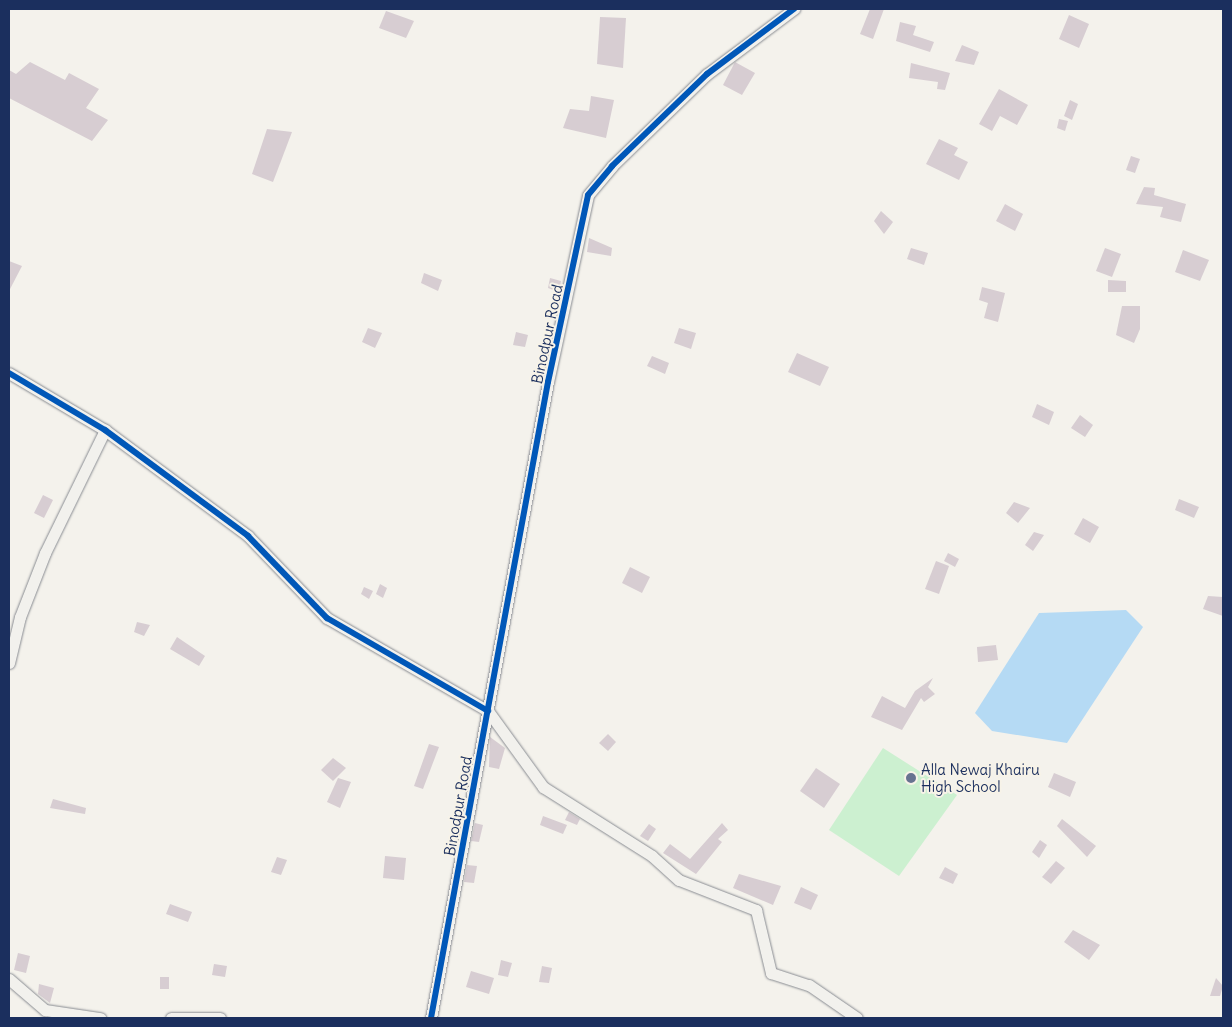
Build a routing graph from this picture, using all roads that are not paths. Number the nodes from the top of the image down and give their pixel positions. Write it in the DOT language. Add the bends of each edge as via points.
graph roads {
  1 [pos="794,9"];
  2 [pos="9,373"];
  3 [pos="106,430"];
  4 [pos="9,664"];
  5 [pos="488,711"];
  6 [pos="9,979"];
  7 [pos="100,1018"];
  8 [pos="171,1018"];
  9 [pos="220,1018"];
  10 [pos="431,1018"];
  11 [pos="857,1018"];
  1 -- 5 [label="street, Binodpur Road" via="707,74 612,166 588,195"];
  2 -- 3 [label="street"];
  3 -- 4 [label="street" via="45,554 20,617"];
  3 -- 5 [label="street" via="248,536 327,618"];
  5 -- 10 [label="street, Binodpur Road"];
  5 -- 11 [label="street" via="543,787 652,856 679,880 756,910 772,974 809,986"];
  6 -- 7 [label="street" via="45,1010"];
  8 -- 9 [label="street"];
}
